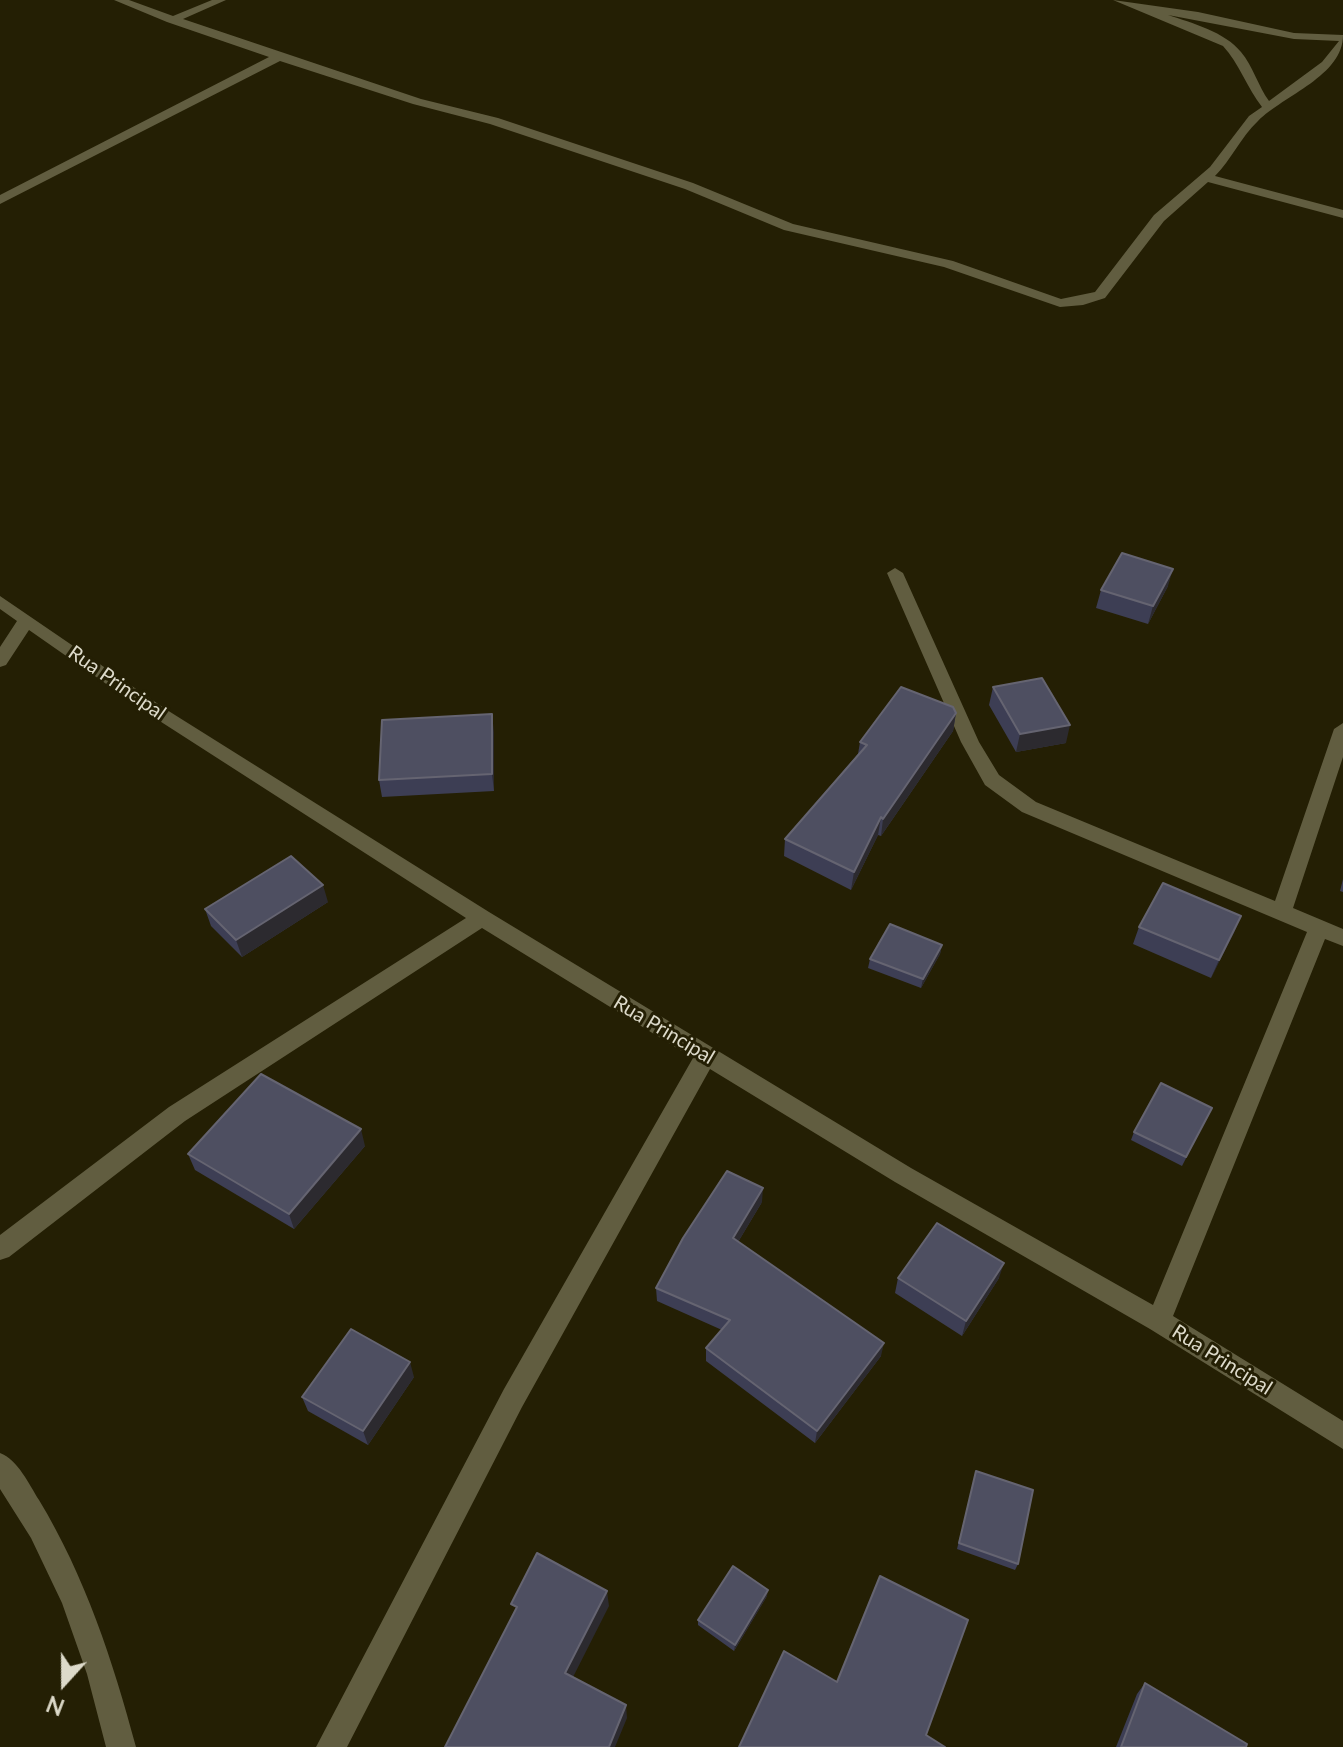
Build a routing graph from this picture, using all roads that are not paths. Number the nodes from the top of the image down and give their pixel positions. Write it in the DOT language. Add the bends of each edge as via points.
graph roads {
  1 [pos="119,0"];
  2 [pos="221,0"];
  3 [pos="1118,0"];
  4 [pos="1149,10"];
  5 [pos="171,20"];
  6 [pos="1343,40"];
  7 [pos="279,57"];
  8 [pos="1267,106"];
  9 [pos="1205,177"];
  10 [pos="0,200"];
  11 [pos="1343,214"];
  12 [pos="895,573"];
  13 [pos="0,601"];
  14 [pos="27,620"];
  15 [pos="0,661"];
  16 [pos="1343,729"];
  17 [pos="1281,913"];
  18 [pos="482,918"];
  19 [pos="1319,928"];
  20 [pos="1343,938"];
  21 [pos="706,1056"];
  22 [pos="0,1249"];
  23 [pos="1159,1321"];
  24 [pos="1343,1436"];
  25 [pos="0,1466"];
  26 [pos="121,1747"];
  27 [pos="331,1747"];
  1 -- 5 [label="street"];
  2 -- 5 [label="street"];
  3 -- 4 [label="street"];
  4 -- 6 [label="street" via="1309,39"];
  4 -- 8 [label="street" via="1227,44"];
  5 -- 7 [label="street"];
  6 -- 8 [label="street" via="1326,64"];
  7 -- 9 [label="street" via="689,186 801,231 948,264 1060,303 1100,295 1159,218"];
  7 -- 10 [label="street"];
  8 -- 9 [label="street"];
  9 -- 11 [label="street"];
  12 -- 17 [label="street" via="992,780 1029,807"];
  13 -- 14 [label="street, Rua Principal"];
  14 -- 15 [label="street"];
  14 -- 18 [label="street, Rua Principal" via="161,714"];
  16 -- 17 [label="street"];
  17 -- 19 [label="street"];
  18 -- 21 [label="street, Rua Principal"];
  18 -- 22 [label="street" via="177,1114"];
  19 -- 20 [label="street"];
  19 -- 23 [label="street"];
  21 -- 23 [label="street, Rua Principal"];
  21 -- 27 [label="street" via="513,1398"];
  23 -- 24 [label="street, Rua Principal"];
  25 -- 26 [label="street" via="55,1557 88,1637"];
}
